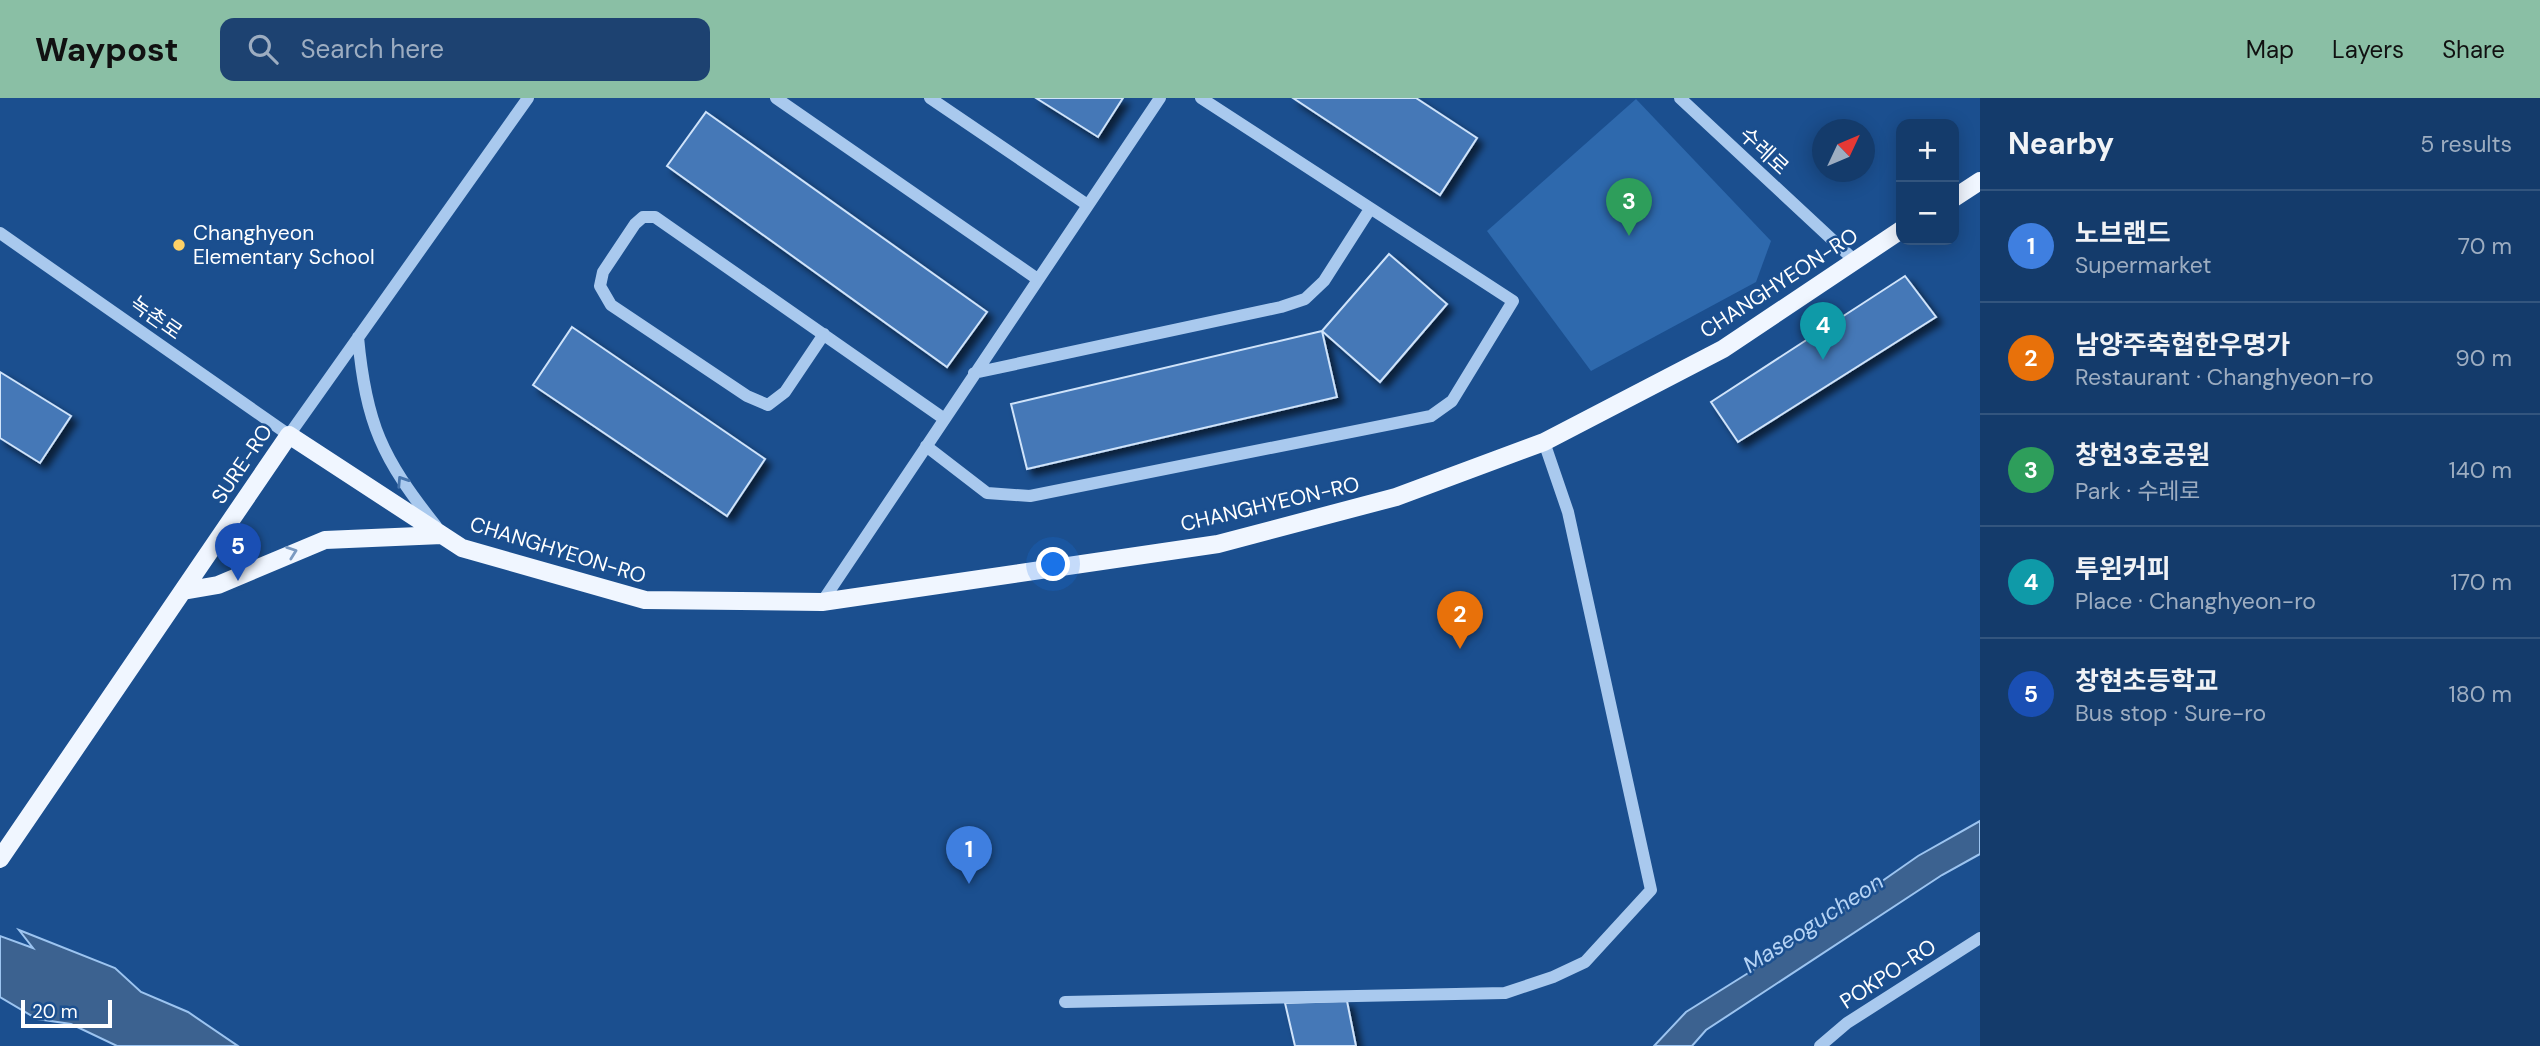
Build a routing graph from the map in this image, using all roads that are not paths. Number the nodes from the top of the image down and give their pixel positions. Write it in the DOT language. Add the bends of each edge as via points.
graph roads {
  1 [pos="528,98"];
  2 [pos="776,98"];
  3 [pos="930,98"];
  4 [pos="1160,98"];
  5 [pos="1201,98"];
  6 [pos="1680,98"];
  7 [pos="1980,181"];
  8 [pos="1959,195"];
  9 [pos="1086,204"];
  10 [pos="1370,209"];
  11 [pos="0,233"];
  12 [pos="1896,233"];
  13 [pos="1854,260"];
  14 [pos="1036,278"];
  15 [pos="824,334"];
  16 [pos="358,337"];
  17 [pos="974,373"];
  18 [pos="943,418"];
  19 [pos="289,435"];
  20 [pos="1544,442"];
  21 [pos="926,446"];
  22 [pos="443,535"];
  23 [pos="183,592"];
  24 [pos="822,602"];
  25 [pos="0,859"];
  26 [pos="1980,938"];
  27 [pos="1065,1002"];
  28 [pos="1820,1046"];
  1 -- 16 [label="street, SURE-RO"];
  2 -- 14 [label="street"];
  3 -- 9 [label="street"];
  4 -- 9 [label="street"];
  5 -- 10 [label="street"];
  6 -- 13 [label="street, 수레로"];
  7 -- 8 [label="main road"];
  9 -- 14 [label="street"];
  10 -- 17 [label="street" via="1324,281 1305,299"];
  10 -- 21 [label="street" via="1513,301 1452,401 1432,416 1030,496 987,493"];
  11 -- 19 [label="street, 녹촌로"];
  12 -- 13 [label="main road, CHANGHYEON-RO"];
  13 -- 20 [label="main road, CHANGHYEON-RO" via="1723,349"];
  14 -- 17 [label="street"];
  15 -- 15 [label="street" via="655,217 643,217 635,224 603,272 600,286 611,305 747,396 768,405 785,392"];
  15 -- 18 [label="street"];
  16 -- 19 [label="street, SURE-RO"];
  22 -- 16 [label="street, one-way" via="405,487 373,425 363,389"];
  17 -- 18 [label="street"];
  18 -- 21 [label="street"];
  19 -- 22 [label="main road, CHANGHYEON-RO"];
  19 -- 23 [label="main road, SURE-RO"];
  20 -- 24 [label="main road, CHANGHYEON-RO" via="1396,497 1218,544"];
  20 -- 27 [label="street" via="1568,512 1651,890 1586,962 1505,993"];
  21 -- 24 [label="street"];
  23 -- 22 [label="main road, one-way" via="218,585 325,541"];
  22 -- 24 [label="main road, CHANGHYEON-RO" via="462,548 645,600"];
  23 -- 25 [label="main road, SURE-RO"];
  26 -- 28 [label="street, POKPO-RO" via="1847,1023"];
}
